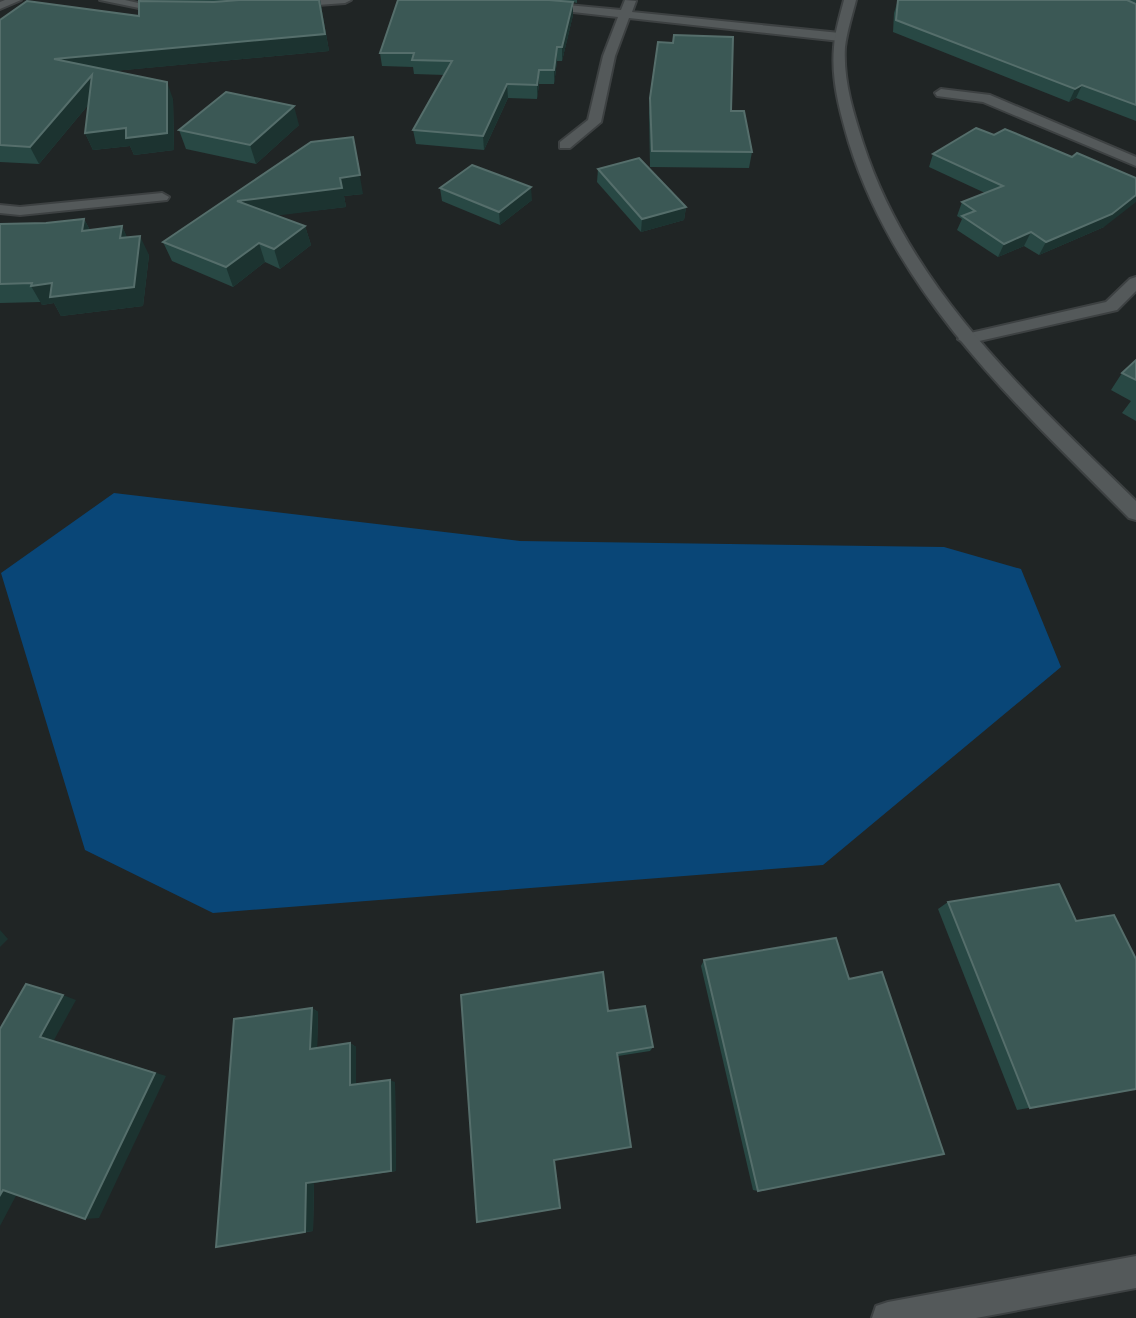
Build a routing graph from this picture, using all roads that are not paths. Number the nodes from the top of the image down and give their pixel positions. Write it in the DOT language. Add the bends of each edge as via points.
graph roads {
  1 [pos="15,0"];
  2 [pos="106,0"];
  3 [pos="345,0"];
  4 [pos="631,0"];
  5 [pos="850,0"];
  6 [pos="529,5"];
  7 [pos="0,6"];
  8 [pos="273,6"];
  9 [pos="188,11"];
  10 [pos="625,13"];
  11 [pos="840,37"];
  12 [pos="941,93"];
  13 [pos="565,145"];
  14 [pos="1136,162"];
  15 [pos="162,197"];
  16 [pos="0,209"];
  17 [pos="1136,282"];
  18 [pos="966,339"];
  19 [pos="1136,513"];
  20 [pos="1136,1272"];
  21 [pos="888,1318"];
  1 -- 7 [label="street"];
  2 -- 9 [label="street"];
  3 -- 8 [label="street"];
  4 -- 10 [label="street"];
  5 -- 11 [label="street"];
  6 -- 10 [label="street"];
  10 -- 11 [label="street"];
  10 -- 13 [label="street" via="594,122"];
  11 -- 18 [label="street" via="841,87 858,159 892,233"];
  12 -- 14 [label="street" via="986,98"];
  15 -- 16 [label="street"];
  17 -- 18 [label="street" via="1111,306"];
  18 -- 19 [label="street"];
  20 -- 21 [label="street"];
}
